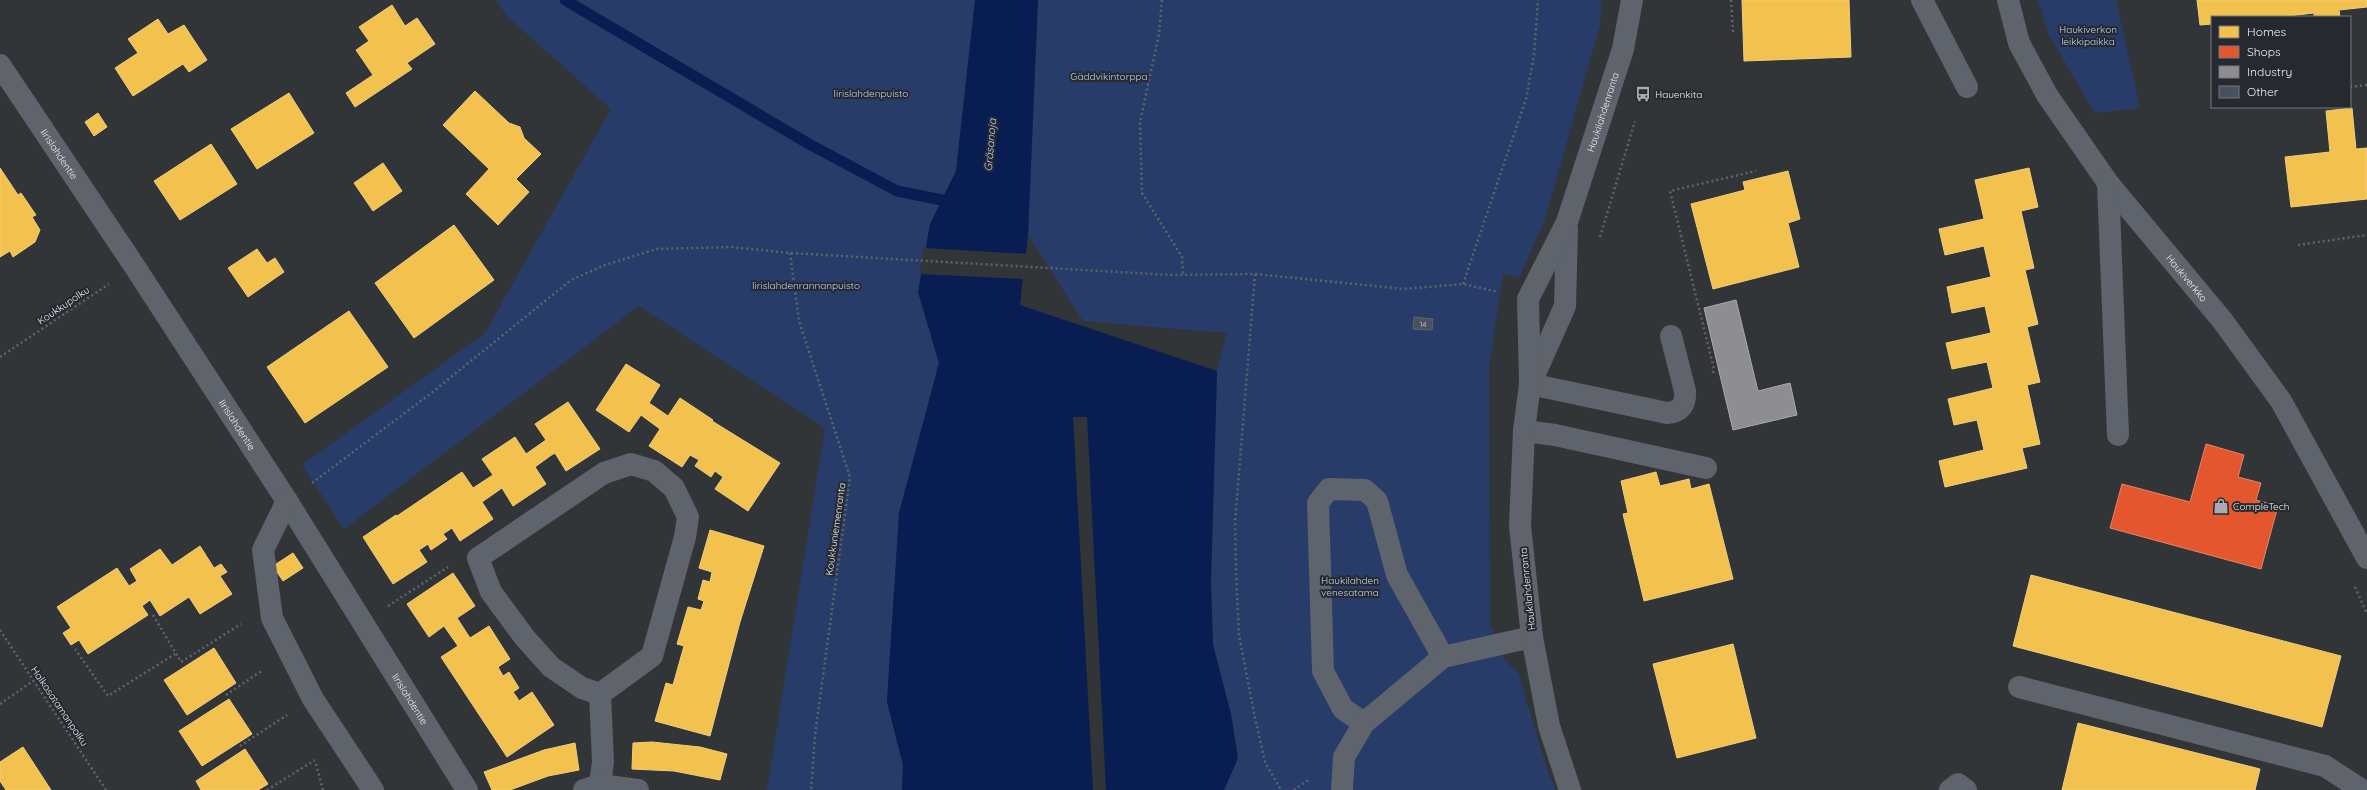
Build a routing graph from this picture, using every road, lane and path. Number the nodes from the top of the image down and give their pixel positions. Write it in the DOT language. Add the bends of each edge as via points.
graph roads {
  1 [pos="1162,0"];
  2 [pos="1538,0"];
  3 [pos="1632,0"];
  4 [pos="1731,0"];
  5 [pos="1922,0"];
  6 [pos="2008,0"];
  7 [pos="1733,32"];
  8 [pos="0,65"];
  9 [pos="2367,85"];
  10 [pos="1967,87"];
  11 [pos="2351,87"];
  12 [pos="1756,171"];
  13 [pos="2108,183"];
  14 [pos="1567,222"];
  15 [pos="2367,235"];
  16 [pos="2298,245"];
  17 [pos="790,254"];
  18 [pos="136,267"];
  19 [pos="1183,274"];
  20 [pos="1255,274"];
  21 [pos="1463,284"];
  22 [pos="1505,294"];
  23 [pos="1671,336"];
  24 [pos="0,357"];
  25 [pos="1530,384"];
  26 [pos="1686,391"];
  27 [pos="1524,431"];
  28 [pos="2118,435"];
  29 [pos="1706,468"];
  30 [pos="287,501"];
  31 [pos="478,558"];
  32 [pos="2367,558"];
  33 [pos="270,606"];
  34 [pos="154,615"];
  35 [pos="362,622"];
  36 [pos="0,630"];
  37 [pos="1532,637"];
  38 [pos="76,648"];
  39 [pos="290,652"];
  40 [pos="176,654"];
  41 [pos="1443,657"];
  42 [pos="34,681"];
  43 [pos="2018,687"];
  44 [pos="600,694"];
  45 [pos="226,695"];
  46 [pos="313,699"];
  47 [pos="0,704"];
  48 [pos="1364,723"];
  49 [pos="240,746"];
  50 [pos="315,760"];
  51 [pos="592,788"];
  52 [pos="106,790"];
  53 [pos="267,790"];
  54 [pos="373,790"];
  55 [pos="467,790"];
  56 [pos="638,790"];
  57 [pos="811,790"];
  58 [pos="1281,790"];
  59 [pos="1342,790"];
  60 [pos="1570,790"];
  61 [pos="1950,790"];
  62 [pos="1966,790"];
  63 [pos="2362,790"];
  1 -- 19 [label="path" via="1159,34 1140,122 1142,193 1182,257"];
  2 -- 21 [label="path" via="1534,55 1526,99"];
  3 -- 14 [label="street, Haukilahdenranta" via="1623,49"];
  4 -- 7 [label="path"];
  5 -- 10 [label="street"];
  6 -- 13 [label="street, Haukiverkko" via="2019,44 2047,95"];
  8 -- 18 [label="street, Iirislahdentie"];
  9 -- 11 [label="path"];
  12 -- 26 [label="path" via="1670,191 1714,369 1712,380 1705,386"];
  13 -- 28 [label="street"];
  13 -- 32 [label="street, Haukiverkko" via="2222,320 2280,401"];
  14 -- 25 [label="street, Haukilahdenranta" via="1565,306"];
  14 -- 25 [label="street, Haukilahdenranta" via="1528,299"];
  15 -- 16 [label="path"];
  17 -- 19 [label="path"];
  17 -- 30 [label="path" via="732,247 657,249 605,265 571,280 430,394"];
  17 -- 57 [label="path, Koukkuniemenranta" via="799,321 850,477 815,735"];
  18 -- 24 [label="path, Koukkupolku"];
  18 -- 30 [label="street, Iirislahdentie"];
  19 -- 20 [label="path"];
  20 -- 21 [label="path" via="1404,288"];
  20 -- 58 [label="path" via="1235,522 1239,635 1265,762"];
  21 -- 22 [label="path"];
  23 -- 26 [label="street"];
  25 -- 26 [label="street" via="1667,413 1674,413 1681,408 1686,400"];
  25 -- 27 [label="street, Haukilahdenranta"];
  27 -- 29 [label="street" via="1555,435"];
  27 -- 37 [label="street, Haukilahdenranta" via="1520,526"];
  30 -- 33 [label="street" via="263,550"];
  30 -- 35 [label="street, Iirislahdentie"];
  31 -- 35 [label="path" via="466,558 441,571"];
  31 -- 44 [label="street" via="491,592 551,667 582,688"];
  31 -- 44 [label="street" via="604,472 631,464 654,471 674,488 688,518 686,537 652,656"];
  33 -- 39 [label="street" via="272,618"];
  33 -- 40 [label="path" via="181,662"];
  34 -- 40 [label="path"];
  35 -- 55 [label="street, Iirislahdentie"];
  36 -- 42 [label="path, Halkosatamanpolku"];
  37 -- 41 [label="street"];
  37 -- 60 [label="street, Haukilahdenranta" via="1549,726"];
  38 -- 40 [label="path" via="108,696"];
  39 -- 45 [label="path"];
  39 -- 46 [label="street"];
  41 -- 48 [label="street"];
  41 -- 48 [label="street" via="1397,575 1377,501 1365,490 1328,489 1318,503 1323,671 1343,710"];
  42 -- 47 [label="path"];
  42 -- 52 [label="path, Halkosatamanpolku"];
  43 -- 63 [label="street" via="2325,766"];
  44 -- 51 [label="street" via="603,762"];
  46 -- 49 [label="path"];
  46 -- 54 [label="street"];
  48 -- 59 [label="street" via="1344,757"];
  50 -- 53 [label="path"];
  51 -- 56 [label="street"];
  61 -- 62 [label="street" via="1958,784"];
}
